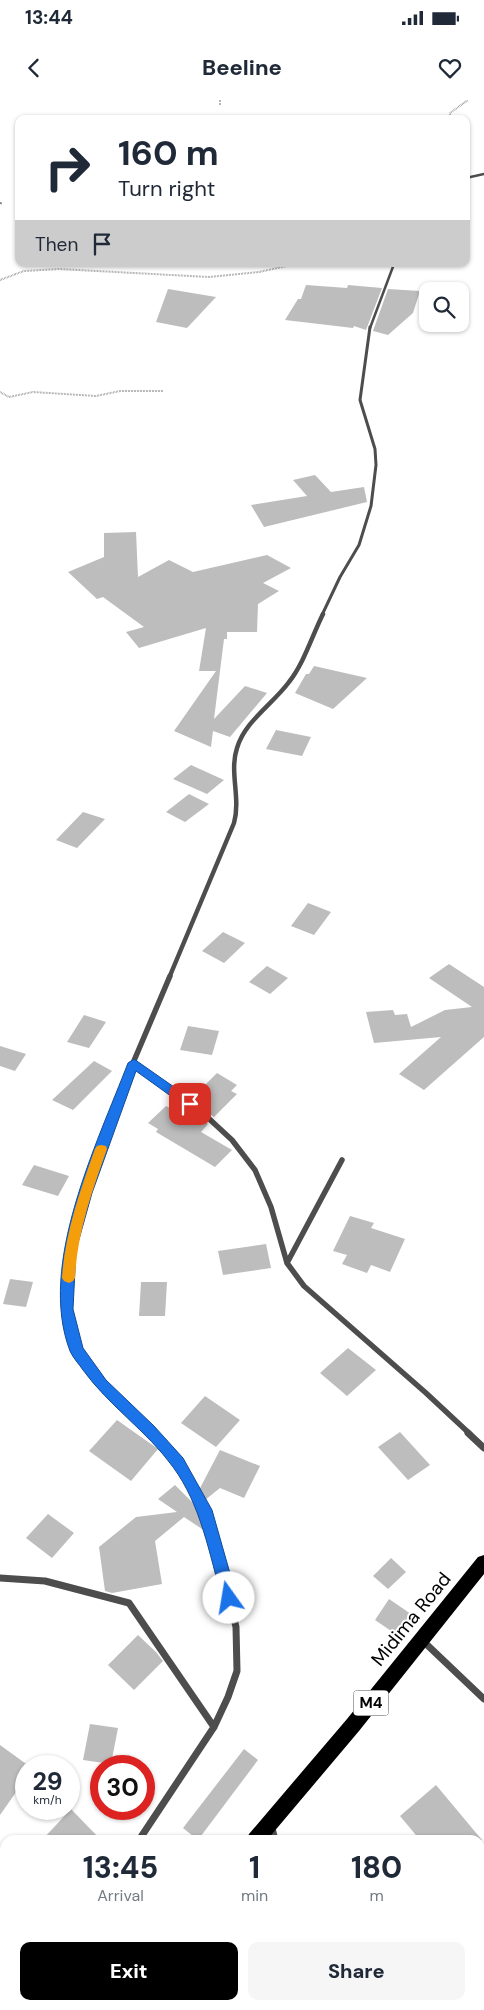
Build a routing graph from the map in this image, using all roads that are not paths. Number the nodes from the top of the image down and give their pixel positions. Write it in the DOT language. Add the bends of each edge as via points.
graph roads {
  1 [pos="484,174"];
  2 [pos="470,177"];
  3 [pos="393,267"];
  4 [pos="134,1063"];
  5 [pos="342,1160"];
  6 [pos="287,1263"];
  7 [pos="484,1448"];
  8 [pos="484,1562"];
  9 [pos="0,1578"];
  10 [pos="422,1640"];
  11 [pos="484,1699"];
  12 [pos="214,1727"];
  13 [pos="270,1822"];
  14 [pos="142,1835"];
  15 [pos="259,1835"];
  16 [pos="274,1835"];
  1 -- 2 [label="street"];
  3 -- 4 [label="street" via="368,333 361,390 360,400 375,449 374,487 367,523 295,674 237,746 234,768 238,812 233,828"];
  4 -- 6 [label="street" via="204,1115 232,1140 256,1170 271,1207"];
  4 -- 12 [label="street" via="83,1202 70,1250 67,1309 77,1350 101,1384 178,1463 204,1510 236,1627 237,1671"];
  5 -- 6 [label="street"];
  6 -- 7 [label="street" via="304,1286"];
  8 -- 10 [label="main road, Midima Road / M4"];
  9 -- 12 [label="street" via="45,1581 129,1603"];
  10 -- 11 [label="street"];
  10 -- 13 [label="main road, Midima Road / M4"];
  12 -- 14 [label="street"];
  13 -- 15 [label="main road, Midima Road / M4"];
  13 -- 16 [label="street"];
}
